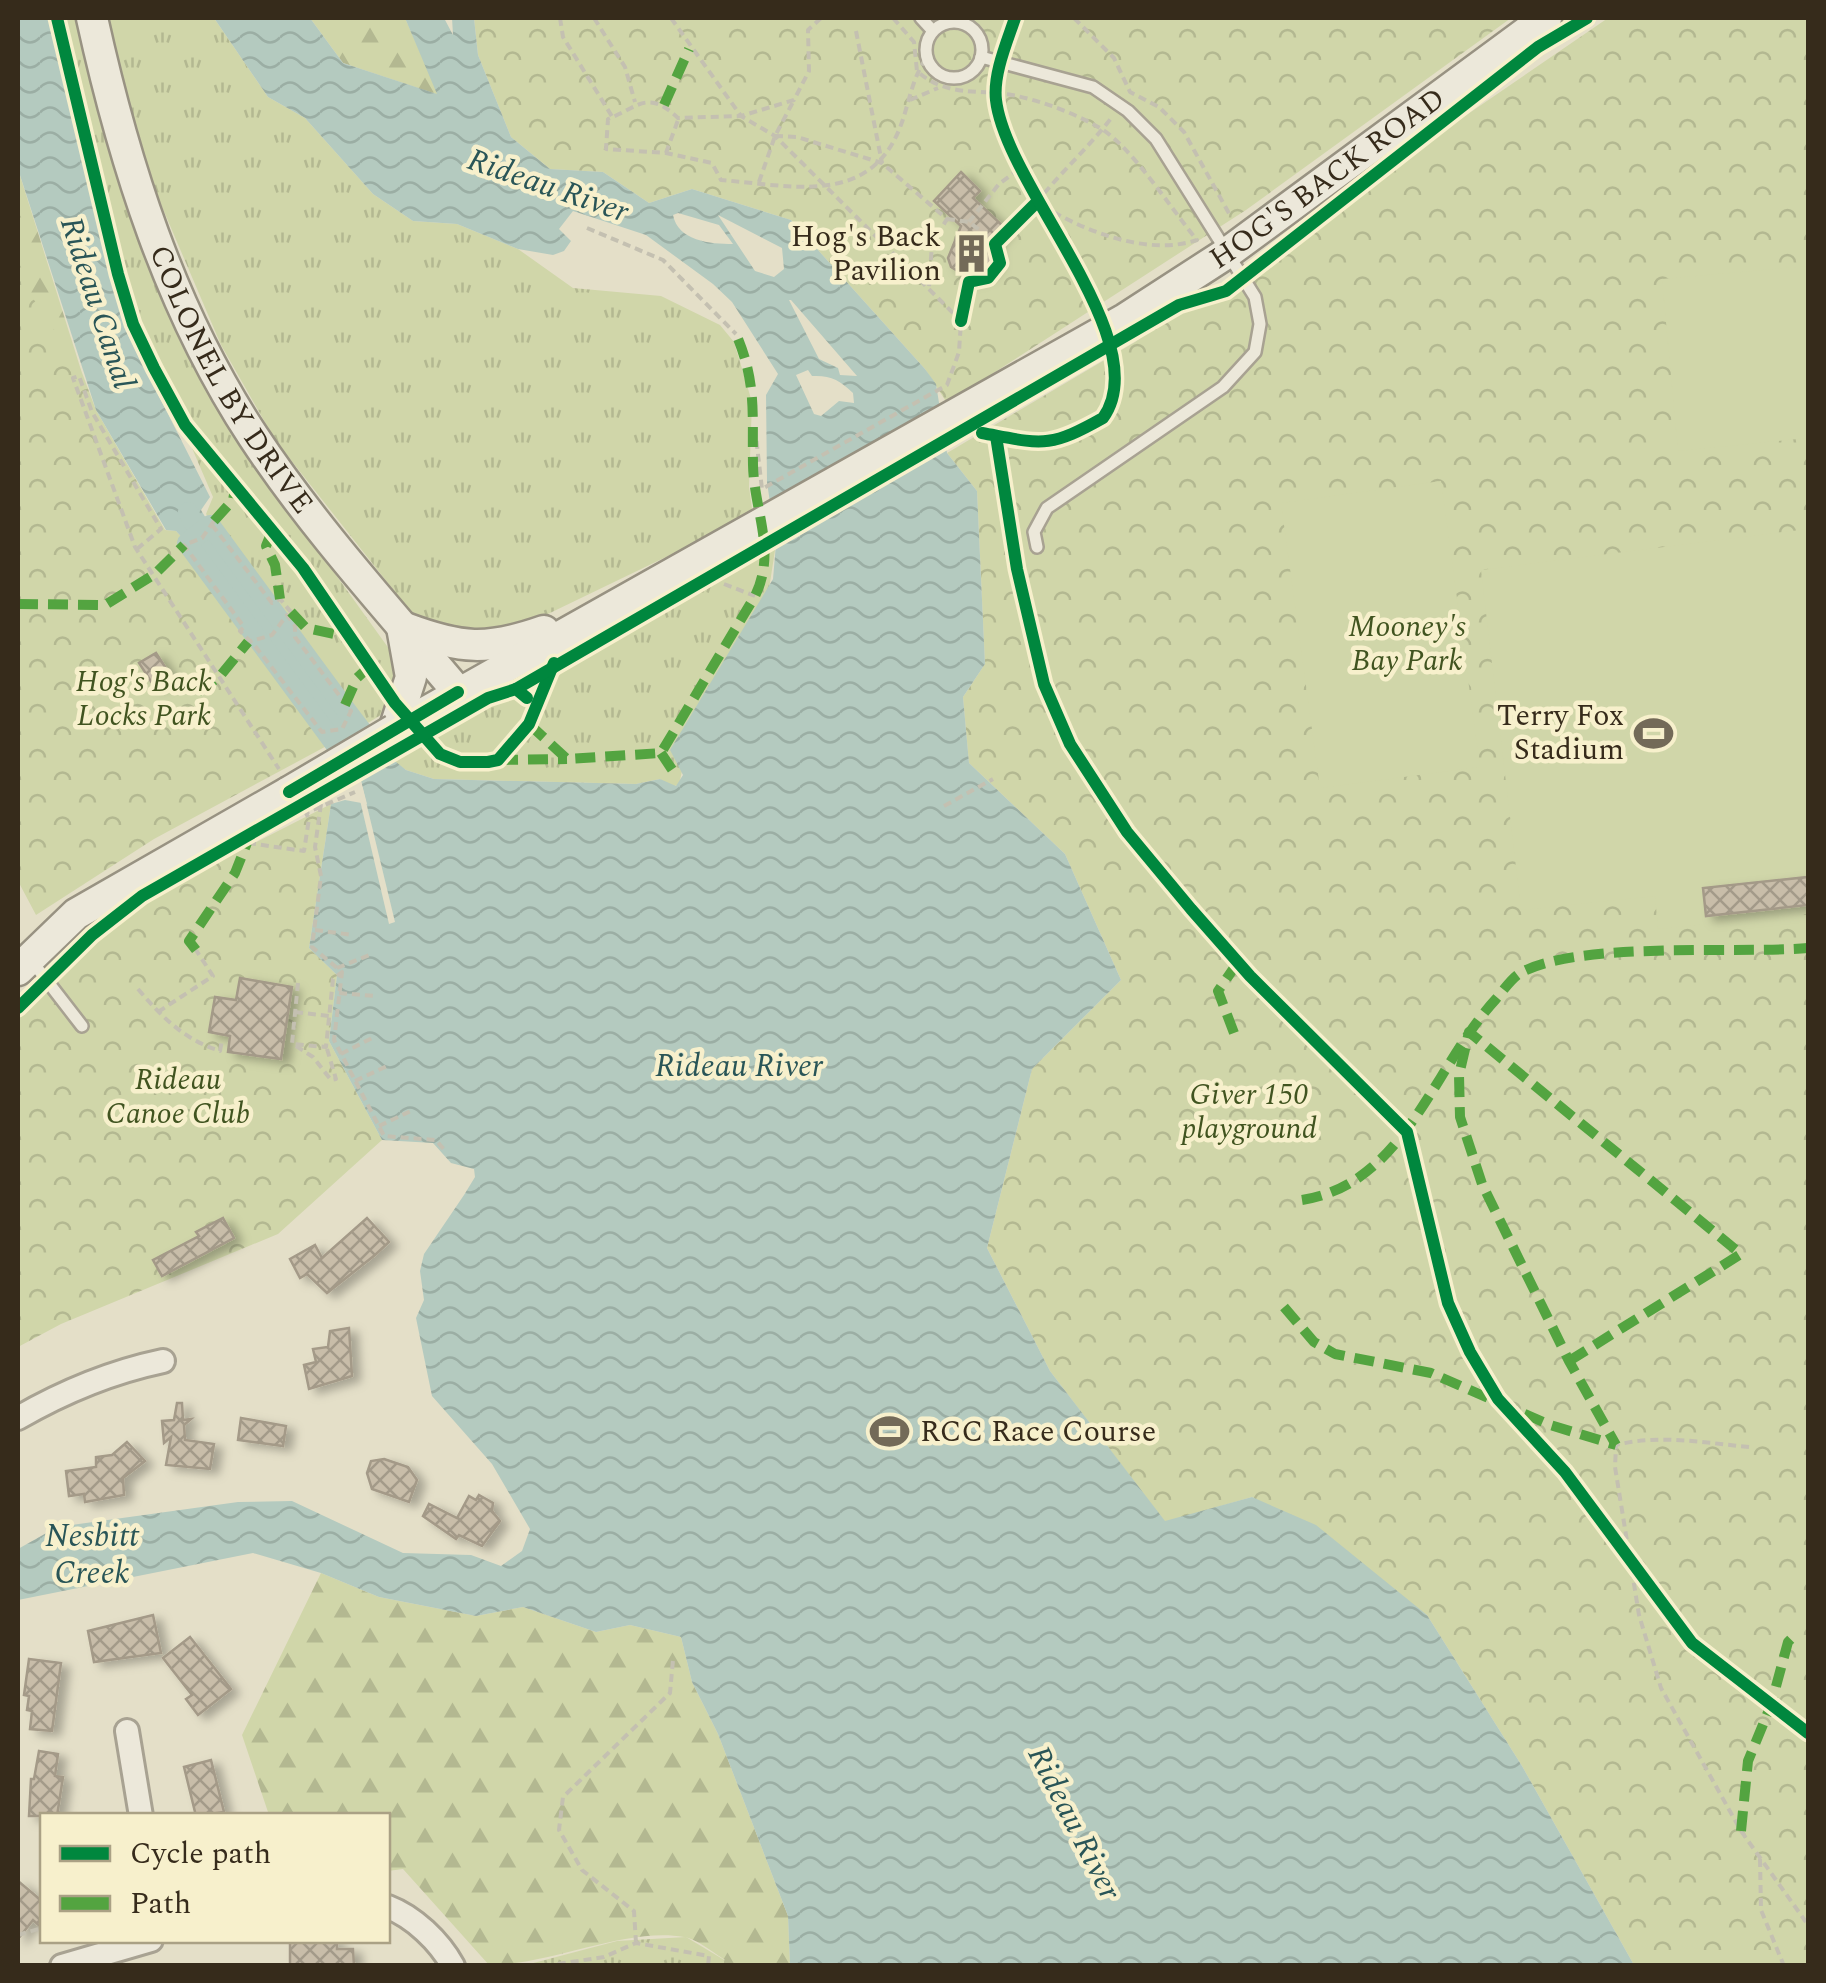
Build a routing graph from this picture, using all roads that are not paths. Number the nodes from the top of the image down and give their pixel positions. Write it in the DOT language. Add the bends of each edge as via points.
graph roads {
  1 [pos="92,18"];
  2 [pos="920,18"];
  3 [pos="1546,18"];
  4 [pos="933,30"];
  5 [pos="981,57"];
  6 [pos="1227,252"];
  7 [pos="1036,547"];
  8 [pos="618,606"];
  9 [pos="402,627"];
  10 [pos="458,692"];
  11 [pos="394,730"];
  12 [pos="23,963"];
  13 [pos="82,1026"];
  14 [pos="163,1361"];
  15 [pos="18,1418"];
  16 [pos="127,1731"];
  17 [pos="141,1813"];
  18 [pos="390,1908"];
  19 [pos="146,1943"];
  20 [pos="121,1958"];
  21 [pos="62,1966"];
  22 [pos="452,1966"];
  1 -- 9 [label="main road, COLONEL BY DRIVE" via="136,186 212,363 252,435"];
  2 -- 4 [label="lane"];
  3 -- 6 [label="main road, HOG'S BACK ROAD"];
  4 -- 5 [label="lane" via="950,22 968,25 980,38"];
  4 -- 5 [label="lane" via="927,58 937,72 954,78 972,72"];
  5 -- 6 [label="lane" via="1092,87 1128,111 1156,139"];
  6 -- 7 [label="lane" via="1258,310 1259,340 1248,364 1047,508 1034,532"];
  6 -- 8 [label="main road, HOG'S BACK ROAD" via="970,410"];
  8 -- 9 [label="main road" via="515,642 474,648"];
  8 -- 10 [label="main road, HOG'S BACK ROAD"];
  9 -- 10 [label="main road, COLONEL BY DRIVE"];
  9 -- 11 [label="main road" via="410,686"];
  10 -- 11 [label="main road, HOG'S BACK ROAD"];
  11 -- 12 [label="main road, HOG'S BACK ROAD, bridge" via="76,914"];
  12 -- 13 [label="lane"];
  14 -- 15 [label="street" via="125,1369"];
  16 -- 17 [label="street"];
  18 -- 22 [label="street" via="443,1947"];
  19 -- 20 [label="street"];
  20 -- 21 [label="street"];
}
